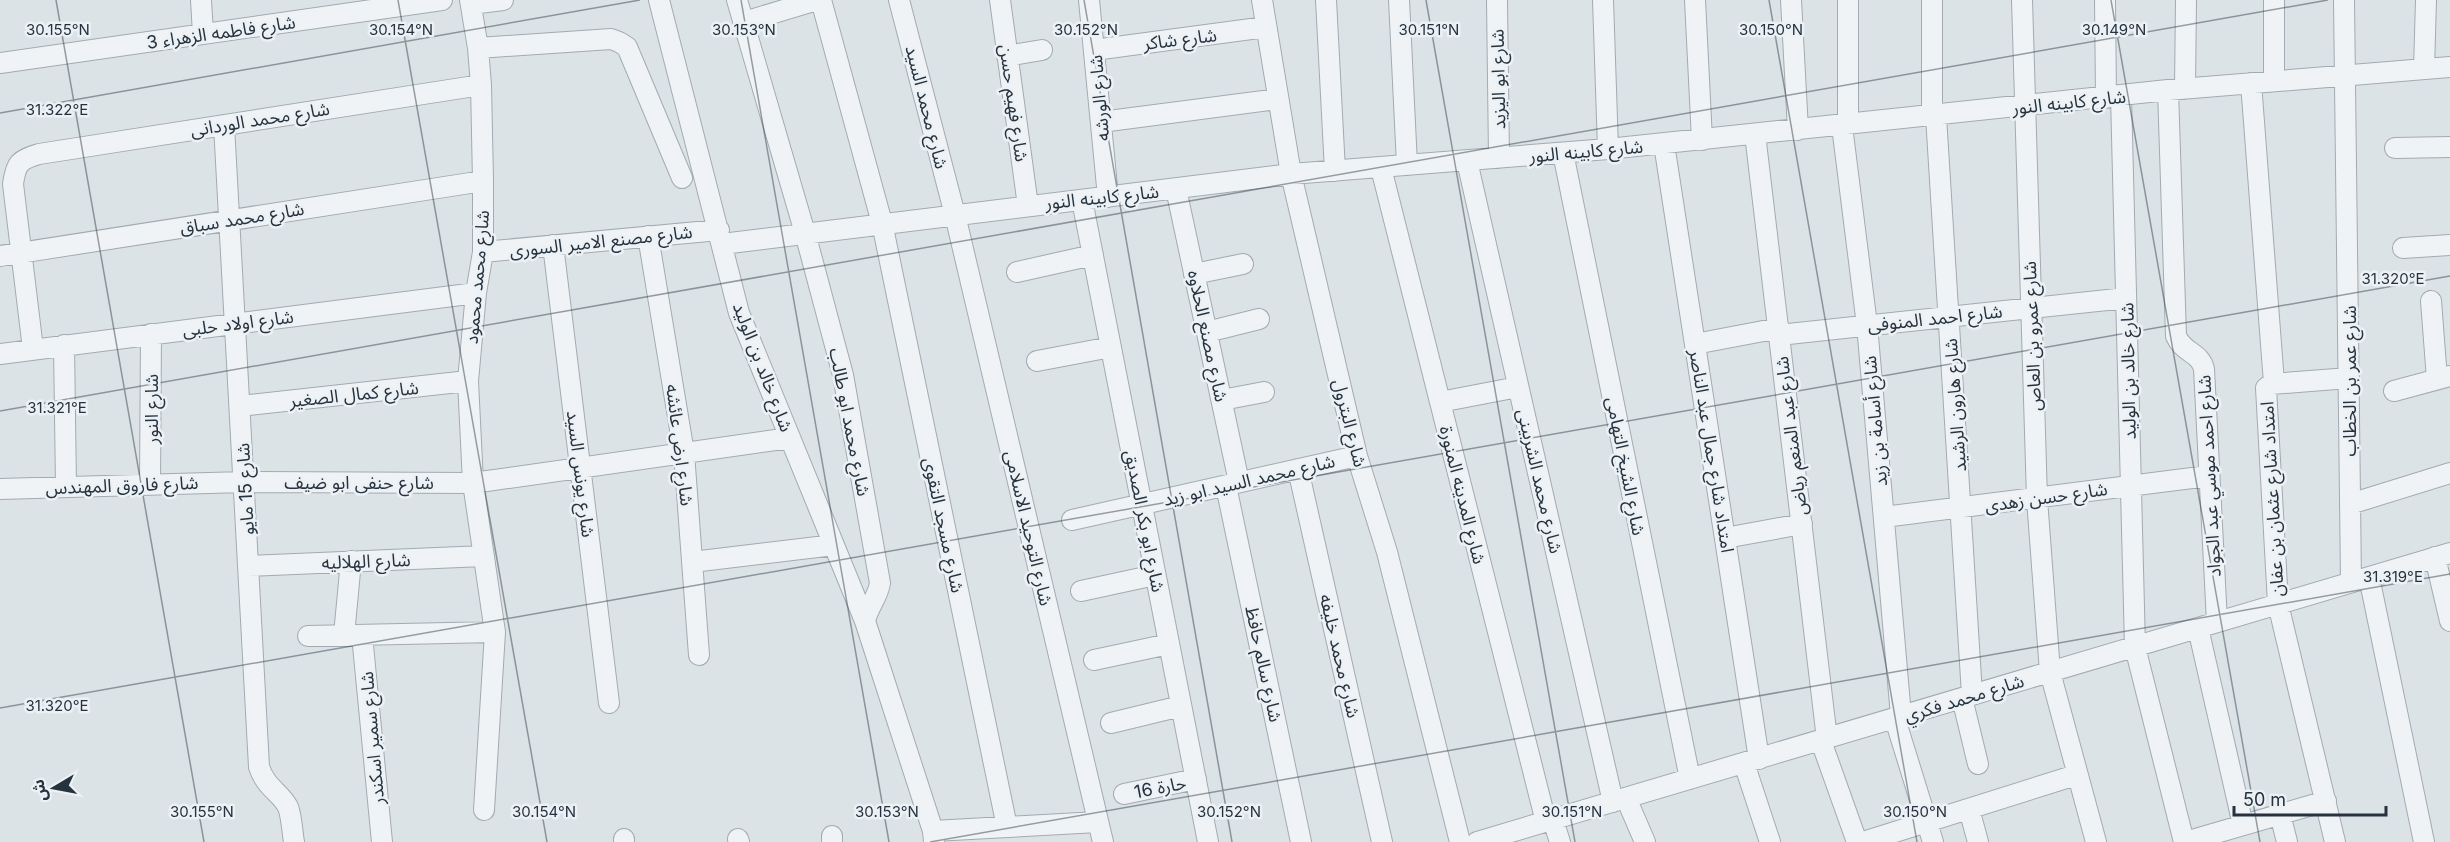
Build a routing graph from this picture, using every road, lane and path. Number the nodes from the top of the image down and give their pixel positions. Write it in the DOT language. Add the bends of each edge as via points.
graph roads {
  1 [pos="201,0"];
  2 [pos="442,0"];
  3 [pos="503,0"];
  4 [pos="659,0"];
  5 [pos="737,0"];
  6 [pos="817,0"];
  7 [pos="821,0"];
  8 [pos="899,0"];
  9 [pos="1000,0"];
  10 [pos="1089,0"];
  11 [pos="1262,0"];
  12 [pos="1326,0"];
  13 [pos="1399,0"];
  14 [pos="1497,0"];
  15 [pos="1603,0"];
  16 [pos="1695,0"];
  17 [pos="1791,0"];
  18 [pos="1848,0"];
  19 [pos="1932,0"];
  20 [pos="2022,0"];
  21 [pos="2105,0"];
  22 [pos="2186,0"];
  23 [pos="2274,0"];
  24 [pos="2344,0"];
  25 [pos="2426,0"];
  26 [pos="471,2"];
  27 [pos="744,22"];
  28 [pos="1266,27"];
  29 [pos="203,34"];
  30 [pos="478,48"];
  31 [pos="1042,50"];
  32 [pos="1094,50"];
  33 [pos="1007,56"];
  34 [pos="0,63"];
  35 [pos="2450,67"];
  36 [pos="2424,69"];
  37 [pos="2347,75"];
  38 [pos="2274,81"];
  39 [pos="2251,83"];
  40 [pos="481,85"];
  41 [pos="2176,90"];
  42 [pos="2113,97"];
  43 [pos="1278,99"];
  44 [pos="2025,106"];
  45 [pos="1934,116"];
  46 [pos="1101,122"];
  47 [pos="224,125"];
  48 [pos="1845,126"];
  49 [pos="1798,130"];
  50 [pos="1755,134"];
  51 [pos="1702,140"];
  52 [pos="1664,144"];
  53 [pos="2450,147"];
  54 [pos="2395,148"];
  55 [pos="1608,149"];
  56 [pos="1563,153"];
  57 [pos="1499,158"];
  58 [pos="1467,160"];
  59 [pos="1407,165"];
  60 [pos="1381,168"];
  61 [pos="1335,171"];
  62 [pos="1291,174"];
  63 [pos="682,178"];
  64 [pos="483,181"];
  65 [pos="1176,189"];
  66 [pos="1108,197"];
  67 [pos="1082,200"];
  68 [pos="1028,206"];
  69 [pos="955,214"];
  70 [pos="230,220"];
  71 [pos="882,223"];
  72 [pos="805,233"];
  73 [pos="648,237"];
  74 [pos="721,237"];
  75 [pos="2450,245"];
  76 [pos="553,246"];
  77 [pos="2403,248"];
  78 [pos="21,252"];
  79 [pos="483,252"];
  80 [pos="0,255"];
  81 [pos="1093,255"];
  82 [pos="1243,264"];
  83 [pos="1017,272"];
  84 [pos="1194,274"];
  85 [pos="476,293"];
  86 [pos="2126,298"];
  87 [pos="2431,301"];
  88 [pos="2031,308"];
  89 [pos="1949,317"];
  90 [pos="1259,319"];
  91 [pos="236,323"];
  92 [pos="1867,325"];
  93 [pos="1779,331"];
  94 [pos="1207,332"];
  95 [pos="151,334"];
  96 [pos="1695,344"];
  97 [pos="64,345"];
  98 [pos="1110,347"];
  99 [pos="33,349"];
  100 [pos="0,354"];
  101 [pos="1037,361"];
  102 [pos="2444,377"];
  103 [pos="2349,378"];
  104 [pos="468,381"];
  105 [pos="2274,383"];
  106 [pos="1518,387"];
  107 [pos="1264,392"];
  108 [pos="2394,392"];
  109 [pos="1221,400"];
  110 [pos="1440,402"];
  111 [pos="240,406"];
  112 [pos="790,438"];
  113 [pos="684,453"];
  114 [pos="1357,456"];
  115 [pos="580,468"];
  116 [pos="1298,469"];
  117 [pos="2450,473"];
  118 [pos="2208,476"];
  119 [pos="244,482"];
  120 [pos="473,483"];
  121 [pos="150,484"];
  122 [pos="1233,484"];
  123 [pos="2130,486"];
  124 [pos="66,487"];
  125 [pos="0,489"];
  126 [pos="2037,499"];
  127 [pos="2350,504"];
  128 [pos="1142,505"];
  129 [pos="1961,509"];
  130 [pos="1884,518"];
  131 [pos="1072,520"];
  132 [pos="1802,524"];
  133 [pos="1725,538"];
  134 [pos="834,544"];
  135 [pos="2443,555"];
  136 [pos="484,556"];
  137 [pos="351,561"];
  138 [pos="692,562"];
  139 [pos="248,566"];
  140 [pos="1155,575"];
  141 [pos="2360,580"];
  142 [pos="1081,591"];
  143 [pos="2278,604"];
  144 [pos="865,621"];
  145 [pos="2450,621"];
  146 [pos="2207,625"];
  147 [pos="495,632"];
  148 [pos="353,635"];
  149 [pos="308,636"];
  150 [pos="1169,644"];
  151 [pos="2135,647"];
  152 [pos="699,655"];
  153 [pos="1094,660"];
  154 [pos="2050,672"];
  155 [pos="1967,697"];
  156 [pos="609,703"];
  157 [pos="1181,706"];
  158 [pos="1898,717"];
  159 [pos="1111,723"];
  160 [pos="1824,740"];
  161 [pos="1751,761"];
  162 [pos="1978,764"];
  163 [pos="2076,775"];
  164 [pos="1196,779"];
  165 [pos="1690,780"];
  166 [pos="1125,794"];
  167 [pos="1620,800"];
  168 [pos="2325,801"];
  169 [pos="1968,809"];
  170 [pos="484,810"];
  171 [pos="2280,814"];
  172 [pos="1549,821"];
  173 [pos="1098,822"];
  174 [pos="1926,822"];
  175 [pos="2243,825"];
  176 [pos="1020,831"];
  177 [pos="933,836"];
  178 [pos="294,842"];
  179 [pos="382,842"];
  180 [pos="1103,842"];
  181 [pos="1208,842"];
  182 [pos="1301,842"];
  183 [pos="1382,842"];
  184 [pos="1460,842"];
  185 [pos="1477,842"];
  186 [pos="1560,842"];
  187 [pos="1645,842"];
  188 [pos="1770,842"];
  189 [pos="1857,842"];
  190 [pos="1863,842"];
  191 [pos="1933,842"];
  192 [pos="1978,842"];
  193 [pos="2096,842"];
  194 [pos="2185,842"];
  195 [pos="2287,842"];
  196 [pos="2335,842"];
  197 [pos="2424,842"];
  1 -- 29 [label="street"];
  2 -- 29 [label="street, شارع فاطمه الزهراء 3"];
  3 -- 26 [label="street"];
  4 -- 74 [label="street, شارع خالد بن الوليد"];
  5 -- 27 [label="street, شارع محمد ابو طالب"];
  6 -- 27 [label="street"];
  7 -- 71 [label="street, شارع مسجد التقوى"];
  8 -- 69 [label="street, شارع محمد السيد"];
  9 -- 33 [label="street, شارع فهيم حسن"];
  10 -- 32 [label="street, شارع الورشه"];
  11 -- 28 [label="street, شارع البترول"];
  12 -- 61 [label="street"];
  13 -- 59 [label="street"];
  14 -- 57 [label="street, شارع ابو اليزيد"];
  15 -- 55 [label="street"];
  16 -- 51 [label="street"];
  17 -- 49 [label="street"];
  18 -- 48 [label="street, شارع أسامة بن زيد"];
  19 -- 45 [label="street, شارع هارون الرشيد"];
  20 -- 44 [label="street, شارع عمرو بن العاص"];
  21 -- 42 [label="street, شارع خالد بن الوليد"];
  22 -- 41 [label="street, شارع احمد موسي عبد الجواد"];
  23 -- 38 [label="street"];
  24 -- 37 [label="street, شارع عمر بن الخطاب"];
  25 -- 36 [label="street"];
  26 -- 30 [label="street, شارع محمد محمود"];
  27 -- 72 [label="street, شارع محمد ابو طالب"];
  28 -- 32 [label="street, شارع شاكر"];
  28 -- 43 [label="street, شارع البترول"];
  29 -- 34 [label="street, شارع فاطمه الزهراء 3"];
  30 -- 40 [label="street, شارع محمد محمود"];
  30 -- 63 [label="street" via="611,39 620,42 627,47"];
  31 -- 33 [label="street"];
  32 -- 46 [label="street, شارع الورشه"];
  33 -- 68 [label="street, شارع فهيم حسن"];
  35 -- 36 [label="street, شارع كابينه النور"];
  36 -- 37 [label="street, شارع كابينه النور"];
  37 -- 38 [label="street, شارع كابينه النور"];
  37 -- 103 [label="street, شارع عمر بن الخطاب"];
  38 -- 39 [label="street, شارع كابينه النور"];
  39 -- 41 [label="street, شارع كابينه النور"];
  39 -- 105 [label="street, امتداد شارع عثمان بن عفان"];
  40 -- 47 [label="street, شارع محمد الوردانى"];
  40 -- 64 [label="street, شارع محمد محمود"];
  41 -- 42 [label="street, شارع كابينه النور"];
  41 -- 118 [label="street, شارع احمد موسي عبد الجواد" via="2176,336 2185,350 2202,363"];
  42 -- 44 [label="street, شارع كابينه النور"];
  42 -- 86 [label="street, شارع خالد بن الوليد"];
  43 -- 46 [label="street"];
  43 -- 62 [label="street, شارع البترول"];
  44 -- 45 [label="street, شارع كابينه النور"];
  44 -- 88 [label="street, شارع عمرو بن العاص"];
  45 -- 48 [label="street, شارع كابينه النور"];
  45 -- 89 [label="street, شارع هارون الرشيد"];
  46 -- 66 [label="street, شارع الورشه"];
  47 -- 70 [label="street, شارع 15 مايو"];
  47 -- 78 [label="street, شارع محمد الوردانى" via="24,159 15,169 13,184"];
  48 -- 49 [label="street, شارع كابينه النور"];
  48 -- 92 [label="street, شارع أسامة بن زيد"];
  49 -- 50 [label="street, شارع كابينه النور"];
  50 -- 51 [label="street, شارع كابينه النور"];
  50 -- 93 [label="street, شارع عبد المنعم رياض"];
  51 -- 52 [label="street, شارع كابينه النور"];
  52 -- 55 [label="street, شارع كابينه النور"];
  52 -- 96 [label="street, امتداد شارع جمال عبد الناصر"];
  53 -- 54 [label="street"];
  55 -- 56 [label="street, شارع كابينه النور"];
  56 -- 57 [label="street, شارع كابينه النور"];
  56 -- 165 [label="street, شارع الشيخ التهامى"];
  57 -- 58 [label="street, شارع كابينه النور"];
  58 -- 59 [label="street, شارع كابينه النور"];
  58 -- 106 [label="street, شارع محمد الشربينى"];
  59 -- 60 [label="street, شارع كابينه النور"];
  60 -- 61 [label="street, شارع كابينه النور"];
  60 -- 110 [label="street, شارع المدينه المنورة"];
  61 -- 62 [label="street, شارع كابينه النور"];
  62 -- 65 [label="street, شارع كابينه النور"];
  62 -- 114 [label="street, شارع البترول"];
  64 -- 70 [label="street, شارع محمد سباق"];
  64 -- 79 [label="street, شارع محمد محمود"];
  65 -- 66 [label="street, شارع كابينه النور"];
  65 -- 84 [label="street, شارع مصنع الحلاوه"];
  66 -- 67 [label="street, شارع كابينه النور"];
  67 -- 68 [label="street, شارع كابينه النور"];
  67 -- 81 [label="street, شارع ابو بكر الصديق"];
  68 -- 69 [label="street, شارع كابينه النور"];
  69 -- 71 [label="street, شارع كابينه النور"];
  69 -- 173 [label="street, شارع التوحيد الاسلامى"];
  70 -- 78 [label="street, شارع محمد سباق"];
  70 -- 91 [label="street, شارع 15 مايو"];
  71 -- 72 [label="street, شارع كابينه النور"];
  71 -- 176 [label="street, شارع مسجد التقوى"];
  72 -- 74 [label="street, شارع كابينه النور"];
  72 -- 144 [label="street, شارع محمد ابو طالب" via="843,375 880,583"];
  73 -- 74 [label="street, شارع مصنع الامير السورى"];
  73 -- 76 [label="street, شارع مصنع الامير السورى"];
  73 -- 113 [label="street, شارع ارض عائشه"];
  74 -- 112 [label="street, شارع خالد بن الوليد" via="739,314"];
  75 -- 77 [label="street"];
  76 -- 79 [label="street, شارع مصنع الامير السورى"];
  76 -- 115 [label="street, شارع يونس السيد"];
  78 -- 80 [label="street, شارع محمد سباق"];
  78 -- 99 [label="street"];
  79 -- 85 [label="street, شارع محمد محمود"];
  81 -- 83 [label="street"];
  81 -- 98 [label="street, شارع ابو بكر الصديق"];
  82 -- 84 [label="street"];
  84 -- 94 [label="street, شارع مصنع الحلاوه"];
  85 -- 91 [label="street, شارع اولاد حلبى"];
  85 -- 104 [label="street, شارع محمد محمود"];
  86 -- 88 [label="street, شارع احمد المنوفى"];
  86 -- 123 [label="street, شارع خالد بن الوليد"];
  87 -- 102 [label="street"];
  88 -- 89 [label="street, شارع احمد المنوفى"];
  88 -- 126 [label="street, شارع عمرو بن العاص"];
  89 -- 92 [label="street, شارع احمد المنوفى"];
  89 -- 129 [label="street, شارع هارون الرشيد"];
  90 -- 94 [label="street"];
  91 -- 95 [label="street, شارع اولاد حلبى"];
  91 -- 111 [label="street, شارع 15 مايو"];
  92 -- 93 [label="street, شارع احمد المنوفى"];
  92 -- 130 [label="street, شارع أسامة بن زيد"];
  93 -- 96 [label="street, شارع احمد المنوفى"];
  93 -- 132 [label="street, شارع عبد المنعم رياض"];
  94 -- 109 [label="street, شارع مصنع الحلاوه"];
  95 -- 97 [label="street, شارع اولاد حلبى"];
  95 -- 121 [label="street, شارع النور"];
  96 -- 133 [label="street, امتداد شارع جمال عبد الناصر"];
  97 -- 99 [label="street, شارع اولاد حلبى"];
  97 -- 124 [label="street"];
  98 -- 101 [label="street"];
  98 -- 128 [label="street, شارع ابو بكر الصديق"];
  99 -- 100 [label="street, شارع اولاد حلبى"];
  102 -- 108 [label="street"];
  103 -- 105 [label="street"];
  103 -- 127 [label="street, شارع عمر بن الخطاب"];
  104 -- 111 [label="street, شارع كمال الصغير"];
  104 -- 120 [label="street, شارع محمد محمود"];
  105 -- 143 [label="street, امتداد شارع عثمان بن عفان" via="2266,388"];
  106 -- 110 [label="street"];
  106 -- 167 [label="street, شارع محمد الشربينى"];
  107 -- 109 [label="street"];
  109 -- 122 [label="street, شارع مصنع الحلاوه"];
  110 -- 172 [label="street, شارع المدينه المنورة"];
  111 -- 119 [label="street, شارع 15 مايو"];
  112 -- 113 [label="street, شارع حنفى ابو ضيف"];
  112 -- 134 [label="street, شارع خالد بن الوليد"];
  113 -- 115 [label="street, شارع حنفى ابو ضيف"];
  113 -- 138 [label="street, شارع ارض عائشه"];
  114 -- 116 [label="street, شارع محمد السيد ابو زيد"];
  114 -- 184 [label="street, شارع البترول" via="1387,552"];
  115 -- 120 [label="street, شارع حنفى ابو ضيف"];
  115 -- 156 [label="street, شارع يونس السيد"];
  116 -- 122 [label="street, شارع محمد السيد ابو زيد"];
  116 -- 183 [label="street, شارع محمد خليفه"];
  117 -- 127 [label="street"];
  118 -- 123 [label="street, شارع حسن زهدى"];
  118 -- 146 [label="street, شارع احمد موسي عبد الجواد"];
  119 -- 120 [label="street, شارع حنفى ابو ضيف"];
  119 -- 121 [label="street, شارع فاروق المهندس"];
  119 -- 139 [label="street, شارع 15 مايو"];
  120 -- 136 [label="street, شارع محمد محمود"];
  121 -- 124 [label="street, شارع فاروق المهندس"];
  122 -- 128 [label="street, شارع محمد السيد ابو زيد"];
  122 -- 182 [label="street, شارع سالم حافظ"];
  123 -- 126 [label="street, شارع حسن زهدى"];
  123 -- 151 [label="street, شارع خالد بن الوليد"];
  124 -- 125 [label="street, شارع فاروق المهندس"];
  126 -- 129 [label="street, شارع حسن زهدى"];
  126 -- 154 [label="street, شارع عمرو بن العاص"];
  127 -- 141 [label="street, شارع عمر بن الخطاب"];
  128 -- 131 [label="street, شارع محمد السيد ابو زيد"];
  128 -- 140 [label="street, شارع ابو بكر الصديق"];
  129 -- 130 [label="street, شارع حسن زهدى"];
  129 -- 155 [label="street, شارع هارون الرشيد"];
  130 -- 158 [label="street, شارع أسامة بن زيد"];
  132 -- 133 [label="street"];
  132 -- 160 [label="street, شارع عبد المنعم رياض"];
  133 -- 161 [label="street, امتداد شارع جمال عبد الناصر"];
  134 -- 138 [label="street"];
  134 -- 144 [label="street, شارع خالد بن الوليد"];
  135 -- 141 [label="street, شارع محمد فكري"];
  135 -- 145 [label="street"];
  136 -- 137 [label="street, شارع الهلاليه"];
  136 -- 147 [label="street, شارع محمد محمود"];
  137 -- 139 [label="street, شارع الهلاليه"];
  137 -- 148 [label="street, شارع سمير اسكندر"];
  138 -- 152 [label="street, شارع ارض عائشه"];
  139 -- 178 [label="street, شارع 15 مايو" via="259,767 268,786 288,808"];
  140 -- 142 [label="street"];
  140 -- 150 [label="street, شارع ابو بكر الصديق"];
  141 -- 143 [label="street, شارع محمد فكري"];
  141 -- 197 [label="street, شارع عمر بن الخطاب"];
  143 -- 146 [label="street, شارع محمد فكري"];
  143 -- 168 [label="street, امتداد شارع عثمان بن عفان"];
  144 -- 177 [label="street"];
  146 -- 151 [label="street, شارع محمد فكري"];
  146 -- 175 [label="street, شارع احمد موسي عبد الجواد"];
  147 -- 148 [label="street"];
  147 -- 170 [label="street, شارع محمد محمود"];
  148 -- 149 [label="street"];
  148 -- 179 [label="street, شارع سمير اسكندر"];
  150 -- 153 [label="street"];
  150 -- 157 [label="street, شارع ابو بكر الصديق"];
  151 -- 154 [label="street, شارع محمد فكري"];
  151 -- 194 [label="street, شارع خالد بن الوليد"];
  154 -- 155 [label="street, شارع محمد فكري"];
  154 -- 163 [label="street, شارع عمرو بن العاص"];
  155 -- 158 [label="street, شارع محمد فكري"];
  155 -- 162 [label="street, شارع هارون الرشيد"];
  157 -- 159 [label="street"];
  157 -- 164 [label="street, شارع ابو بكر الصديق"];
  158 -- 160 [label="street, شارع محمد فكري"];
  158 -- 174 [label="street, شارع أسامة بن زيد"];
  160 -- 161 [label="street, شارع محمد فكري"];
  160 -- 189 [label="street, شارع عبد المنعم رياض"];
  161 -- 165 [label="street, شارع محمد فكري"];
  161 -- 188 [label="street, امتداد شارع جمال عبد الناصر"];
  163 -- 169 [label="street"];
  163 -- 193 [label="street, شارع عمرو بن العاص"];
  164 -- 166 [label="street, حارة 16"];
  164 -- 181 [label="street, شارع ابو بكر الصديق"];
  165 -- 167 [label="street, شارع محمد فكري"];
  167 -- 172 [label="street, شارع محمد فكري"];
  167 -- 187 [label="street, شارع محمد الشربينى"];
  168 -- 171 [label="street"];
  168 -- 196 [label="street, امتداد شارع عثمان بن عفان"];
  169 -- 174 [label="street"];
  169 -- 192 [label="street"];
  171 -- 175 [label="street"];
  171 -- 195 [label="street"];
  172 -- 185 [label="street, شارع محمد فكري"];
  172 -- 186 [label="street, شارع المدينه المنورة"];
  173 -- 176 [label="street"];
  173 -- 180 [label="street, شارع التوحيد الاسلامى"];
  174 -- 190 [label="street"];
  174 -- 191 [label="street, شارع أسامة بن زيد"];
  175 -- 194 [label="street"];
  176 -- 177 [label="street"];
}
